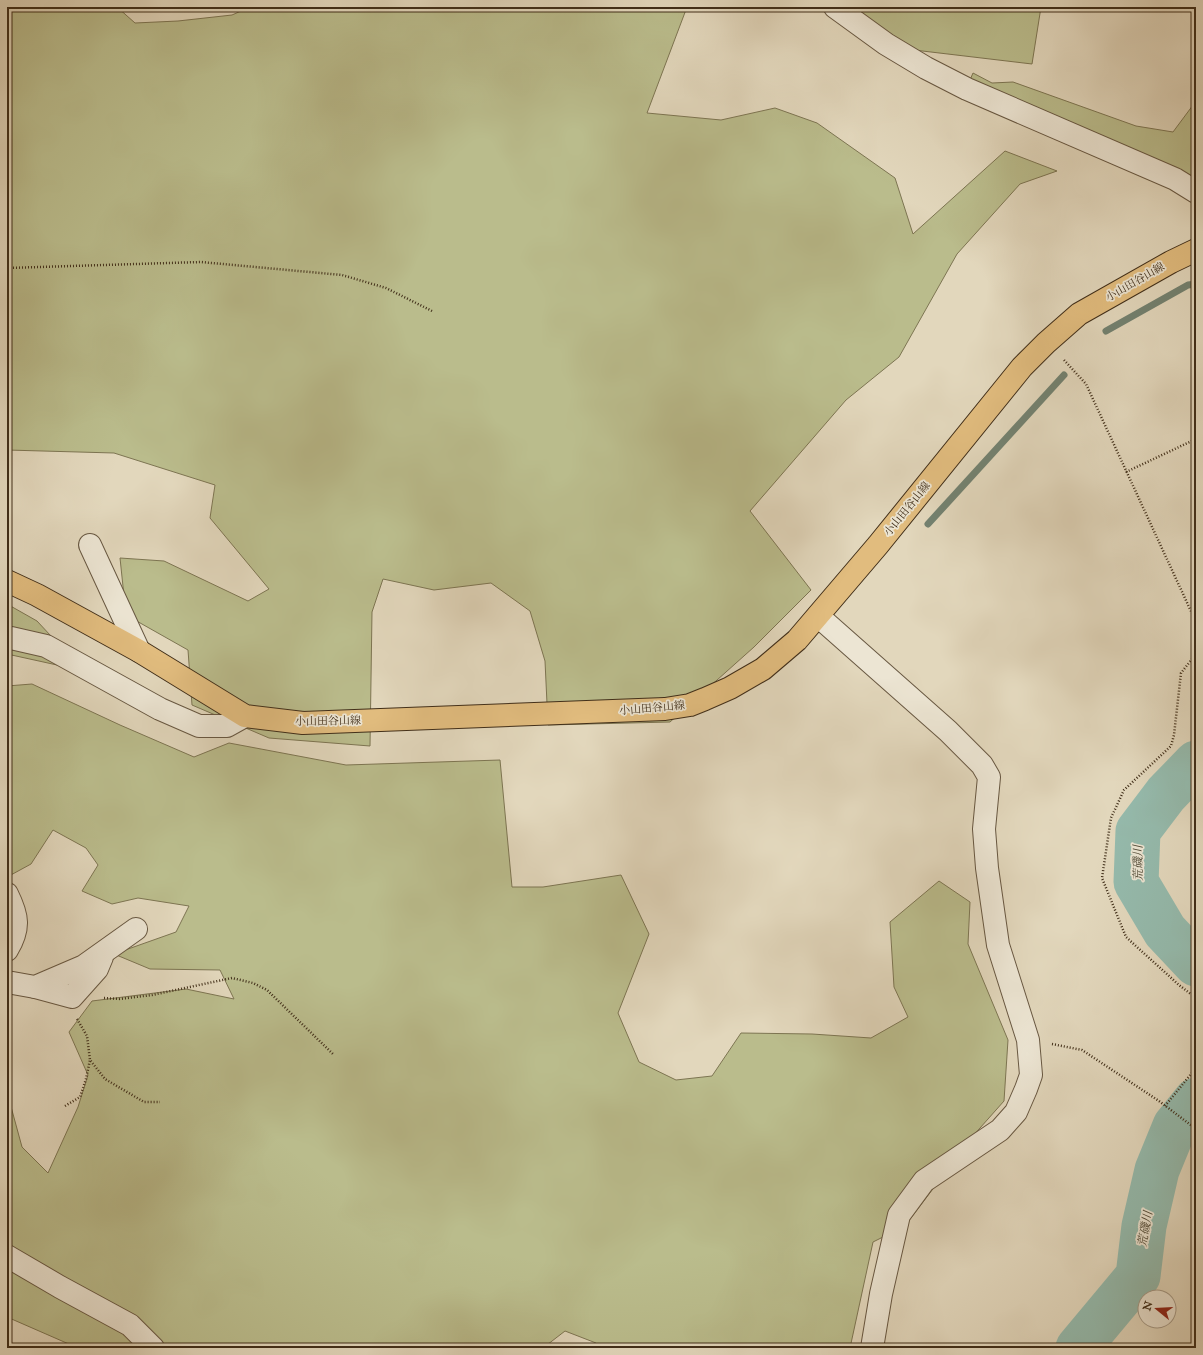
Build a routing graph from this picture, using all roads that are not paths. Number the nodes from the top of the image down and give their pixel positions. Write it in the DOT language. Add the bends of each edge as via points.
graph roads {
  1 [pos="835,7"];
  2 [pos="1196,192"];
  3 [pos="1196,250"];
  4 [pos="90,545"];
  5 [pos="7,581"];
  6 [pos="818,616"];
  7 [pos="7,638"];
  8 [pos="139,651"];
  9 [pos="245,716"];
  10 [pos="7,894"];
  11 [pos="136,929"];
  12 [pos="7,950"];
  13 [pos="105,950"];
  14 [pos="7,982"];
  15 [pos="34,987"];
  16 [pos="7,1256"];
  17 [pos="154,1348"];
  18 [pos="872,1348"];
  1 -- 2 [label="street" via="886,44 926,68 967,89 1175,178"];
  3 -- 6 [label="main road, 小山田谷山線" via="1079,314 1046,343 1022,367"];
  4 -- 8 [label="street"];
  5 -- 8 [label="main road, 小山田谷山線"];
  6 -- 9 [label="main road, 小山田谷山線" via="797,640 763,669 730,688 690,705 657,709 303,723"];
  6 -- 18 [label="street" via="948,731 982,765 989,777 984,829 987,868 998,945 1028,1040 1031,1075 1016,1112 1000,1130 924,1181 898,1215"];
  7 -- 9 [label="street" via="46,646 160,709 199,726 227,726"];
  8 -- 9 [label="main road, 小山田谷山線"];
  10 -- 12 [label="street" via="17,922 13,940"];
  11 -- 13 [label="street"];
  13 -- 15 [label="street" via="84,966"];
  13 -- 15 [label="street" via="97,969 72,997"];
  14 -- 15 [label="street"];
  16 -- 17 [label="street" via="130,1325"];
}
